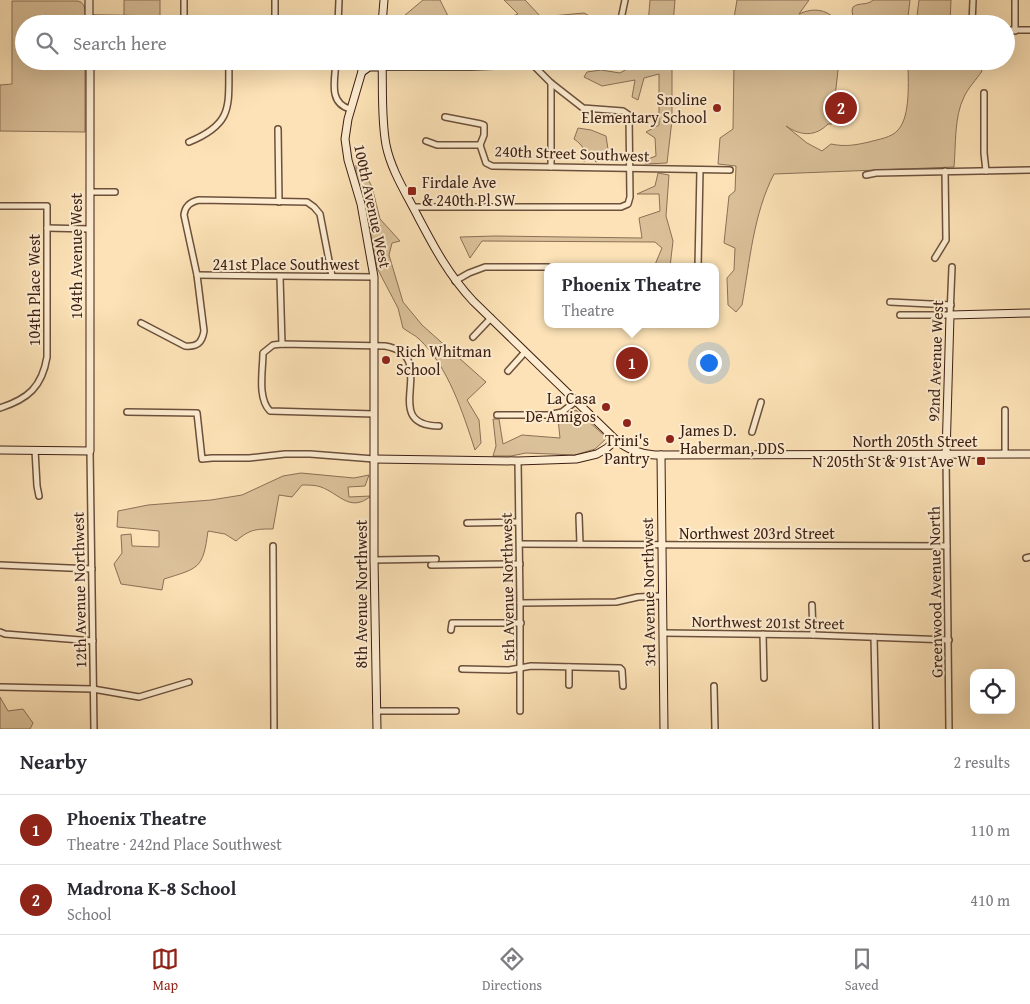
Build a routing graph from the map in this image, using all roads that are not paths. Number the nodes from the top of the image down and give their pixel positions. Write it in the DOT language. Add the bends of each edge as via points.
graph roads {
  1 [pos="89,0"];
  2 [pos="184,0"];
  3 [pos="275,0"];
  4 [pos="339,0"];
  5 [pos="384,0"];
  6 [pos="625,0"];
  7 [pos="973,0"];
  8 [pos="1015,0"];
  9 [pos="90,15"];
  10 [pos="184,15"];
  11 [pos="275,15"];
  12 [pos="339,15"];
  13 [pos="383,15"];
  14 [pos="622,15"];
  15 [pos="972,15"];
  16 [pos="1015,30"];
  17 [pos="1030,30"];
  18 [pos="90,70"];
  19 [pos="228,70"];
  20 [pos="336,70"];
  21 [pos="363,70"];
  22 [pos="366,70"];
  23 [pos="382,70"];
  24 [pos="537,70"];
  25 [pos="362,73"];
  26 [pos="551,83"];
  27 [pos="984,93"];
  28 [pos="350,109"];
  29 [pos="444,117"];
  30 [pos="278,129"];
  31 [pos="426,141"];
  32 [pos="189,142"];
  33 [pos="480,145"];
  34 [pos="551,167"];
  35 [pos="630,168"];
  36 [pos="700,170"];
  37 [pos="730,170"];
  38 [pos="1030,170"];
  39 [pos="945,171"];
  40 [pos="986,171"];
  41 [pos="866,175"];
  42 [pos="90,192"];
  43 [pos="115,192"];
  44 [pos="279,202"];
  45 [pos="0,206"];
  46 [pos="413,207"];
  47 [pos="47,228"];
  48 [pos="90,229"];
  49 [pos="935,258"];
  50 [pos="698,263"];
  51 [pos="544,267"];
  52 [pos="952,267"];
  53 [pos="197,275"];
  54 [pos="332,276"];
  55 [pos="280,277"];
  56 [pos="374,277"];
  57 [pos="455,281"];
  58 [pos="890,302"];
  59 [pos="950,304"];
  60 [pos="1030,314"];
  61 [pos="900,315"];
  62 [pos="950,315"];
  63 [pos="491,318"];
  64 [pos="141,323"];
  65 [pos="473,336"];
  66 [pos="282,344"];
  67 [pos="374,345"];
  68 [pos="525,352"];
  69 [pos="508,371"];
  70 [pos="576,401"];
  71 [pos="761,402"];
  72 [pos="0,408"];
  73 [pos="1005,410"];
  74 [pos="127,412"];
  75 [pos="374,414"];
  76 [pos="497,414"];
  77 [pos="440,426"];
  78 [pos="752,432"];
  79 [pos="616,440"];
  80 [pos="0,450"];
  81 [pos="35,450"];
  82 [pos="90,451"];
  83 [pos="1005,454"];
  84 [pos="1030,454"];
  85 [pos="661,455"];
  86 [pos="946,455"];
  87 [pos="374,459"];
  88 [pos="518,461"];
  89 [pos="39,496"];
  90 [pos="579,516"];
  91 [pos="518,522"];
  92 [pos="467,523"];
  93 [pos="520,544"];
  94 [pos="580,544"];
  95 [pos="661,544"];
  96 [pos="273,546"];
  97 [pos="947,546"];
  98 [pos="436,559"];
  99 [pos="374,560"];
  100 [pos="520,564"];
  101 [pos="0,565"];
  102 [pos="431,565"];
  103 [pos="92,569"];
  104 [pos="661,596"];
  105 [pos="520,603"];
  106 [pos="812,605"];
  107 [pos="521,623"];
  108 [pos="451,630"];
  109 [pos="0,632"];
  110 [pos="662,633"];
  111 [pos="763,634"];
  112 [pos="813,634"];
  113 [pos="874,638"];
  114 [pos="93,640"];
  115 [pos="948,640"];
  116 [pos="569,667"];
  117 [pos="520,668"];
  118 [pos="462,669"];
  119 [pos="764,678"];
  120 [pos="188,682"];
  121 [pos="569,685"];
  122 [pos="623,686"];
  123 [pos="714,686"];
  124 [pos="0,687"];
  125 [pos="93,689"];
  126 [pos="456,711"];
  127 [pos="376,712"];
  128 [pos="520,712"];
  129 [pos="94,729"];
  130 [pos="274,729"];
  131 [pos="376,729"];
  132 [pos="664,729"];
  133 [pos="715,729"];
  134 [pos="876,729"];
  135 [pos="949,729"];
  1 -- 9 [label="street"];
  2 -- 10 [label="street"];
  3 -- 11 [label="street"];
  4 -- 12 [label="street"];
  5 -- 13 [label="street"];
  6 -- 14 [label="street"];
  7 -- 15 [label="street"];
  8 -- 16 [label="street"];
  16 -- 17 [label="street"];
  18 -- 42 [label="street, 104th Avenue West"];
  19 -- 32 [label="street" via="226,113 214,130"];
  20 -- 28 [label="street" via="337,101"];
  21 -- 25 [label="street, 100th Avenue West"];
  22 -- 25 [label="street"];
  23 -- 46 [label="street, North 205th Street" via="387,148"];
  24 -- 26 [label="street"];
  25 -- 28 [label="street, 100th Avenue West"];
  26 -- 34 [label="street"];
  26 -- 35 [label="street" via="583,108 623,111 629,115"];
  27 -- 40 [label="street"];
  28 -- 56 [label="street, 100th Avenue West" via="345,135 346,153 361,204"];
  29 -- 33 [label="street" via="484,126"];
  30 -- 44 [label="street"];
  31 -- 33 [label="street, 240th Street Southwest" via="437,145"];
  33 -- 34 [label="street, 240th Street Southwest" via="486,163 492,166"];
  34 -- 35 [label="street, 240th Street Southwest"];
  35 -- 36 [label="street, 240th Street Southwest"];
  35 -- 46 [label="street" via="630,197 628,204 621,207"];
  36 -- 37 [label="street, 240th Street Southwest"];
  36 -- 50 [label="street"];
  38 -- 40 [label="street"];
  39 -- 40 [label="street"];
  39 -- 41 [label="street"];
  39 -- 49 [label="street" via="946,240"];
  42 -- 43 [label="street"];
  42 -- 48 [label="street, 104th Avenue West"];
  44 -- 53 [label="street" via="199,200 188,205 184,215"];
  44 -- 54 [label="street" via="307,202 320,214"];
  45 -- 47 [label="street, 104th Place West" via="47,206"];
  46 -- 57 [label="street, North 205th Street"];
  47 -- 48 [label="street"];
  47 -- 72 [label="street, 104th Place West" via="47,357 44,373 29,394"];
  48 -- 82 [label="street, 104th Avenue West"];
  51 -- 57 [label="street" via="485,267"];
  52 -- 59 [label="street, 92nd Avenue West"];
  53 -- 55 [label="street, 241st Place Southwest"];
  53 -- 64 [label="street" via="204,331 199,344 185,346"];
  54 -- 55 [label="street, 241st Place Southwest"];
  54 -- 56 [label="street, 241st Place Southwest"];
  55 -- 66 [label="street"];
  56 -- 67 [label="street, 100th Avenue West"];
  57 -- 63 [label="street, North 205th Street"];
  58 -- 59 [label="street"];
  59 -- 62 [label="street, 92nd Avenue West"];
  60 -- 62 [label="street"];
  61 -- 62 [label="street"];
  62 -- 86 [label="street, 92nd Avenue West"];
  63 -- 65 [label="street"];
  63 -- 68 [label="street, North 205th Street"];
  66 -- 67 [label="street"];
  66 -- 75 [label="street" via="273,345 263,354 262,389 267,408 276,412"];
  67 -- 75 [label="street, 100th Avenue West"];
  67 -- 77 [label="street" via="392,347 407,357 411,365 411,412 422,424"];
  68 -- 69 [label="street"];
  68 -- 70 [label="street, North 205th Street"];
  70 -- 76 [label="street" via="555,414"];
  70 -- 79 [label="street, North 205th Street"];
  71 -- 78 [label="street"];
  73 -- 83 [label="street"];
  74 -- 87 [label="street" via="198,412 202,459 285,454"];
  75 -- 87 [label="street, 100th Avenue West"];
  79 -- 85 [label="street, North 205th Street" via="633,451"];
  79 -- 88 [label="street" via="586,458"];
  80 -- 81 [label="street"];
  81 -- 82 [label="street"];
  81 -- 89 [label="street"];
  82 -- 103 [label="street, 12th Avenue Northwest"];
  83 -- 84 [label="street, North 205th Street"];
  83 -- 86 [label="street, North 205th Street"];
  85 -- 86 [label="street, North 205th Street"];
  85 -- 95 [label="street, 3rd Avenue Northwest"];
  86 -- 97 [label="street, Greenwood Avenue North"];
  87 -- 88 [label="street"];
  87 -- 99 [label="street, 8th Avenue Northwest"];
  88 -- 91 [label="street, 5th Avenue Northwest"];
  90 -- 94 [label="street"];
  91 -- 92 [label="street"];
  91 -- 93 [label="street, 5th Avenue Northwest"];
  93 -- 94 [label="street, Northwest 203rd Street"];
  93 -- 100 [label="street, 5th Avenue Northwest"];
  94 -- 95 [label="street, Northwest 203rd Street"];
  95 -- 97 [label="street, Northwest 203rd Street"];
  95 -- 104 [label="street, 3rd Avenue Northwest"];
  96 -- 130 [label="street"];
  97 -- 115 [label="street, Greenwood Avenue North"];
  98 -- 99 [label="street"];
  99 -- 127 [label="street, 8th Avenue Northwest"];
  100 -- 102 [label="street"];
  100 -- 105 [label="street, 5th Avenue Northwest"];
  101 -- 103 [label="street"];
  103 -- 114 [label="street, 12th Avenue Northwest"];
  104 -- 105 [label="street" via="616,602"];
  104 -- 110 [label="street, 3rd Avenue Northwest"];
  105 -- 107 [label="street, 5th Avenue Northwest"];
  106 -- 112 [label="street"];
  107 -- 108 [label="street" via="452,623"];
  107 -- 117 [label="street, 5th Avenue Northwest"];
  109 -- 114 [label="street"];
  110 -- 111 [label="street, Northwest 201st Street"];
  110 -- 132 [label="street, 3rd Avenue Northwest"];
  111 -- 112 [label="street, Northwest 201st Street"];
  111 -- 119 [label="street"];
  112 -- 113 [label="street, Northwest 201st Street"];
  113 -- 115 [label="street, Northwest 201st Street"];
  113 -- 134 [label="street"];
  114 -- 125 [label="street, 12th Avenue Northwest"];
  115 -- 135 [label="street, Greenwood Avenue North"];
  116 -- 117 [label="street"];
  116 -- 121 [label="street"];
  116 -- 122 [label="street" via="620,668"];
  117 -- 118 [label="street"];
  117 -- 128 [label="street, 5th Avenue Northwest"];
  120 -- 125 [label="street" via="139,697"];
  123 -- 133 [label="street"];
  124 -- 125 [label="street"];
  125 -- 129 [label="street, 12th Avenue Northwest"];
  126 -- 127 [label="street"];
  127 -- 131 [label="street, 8th Avenue Northwest"];
}
